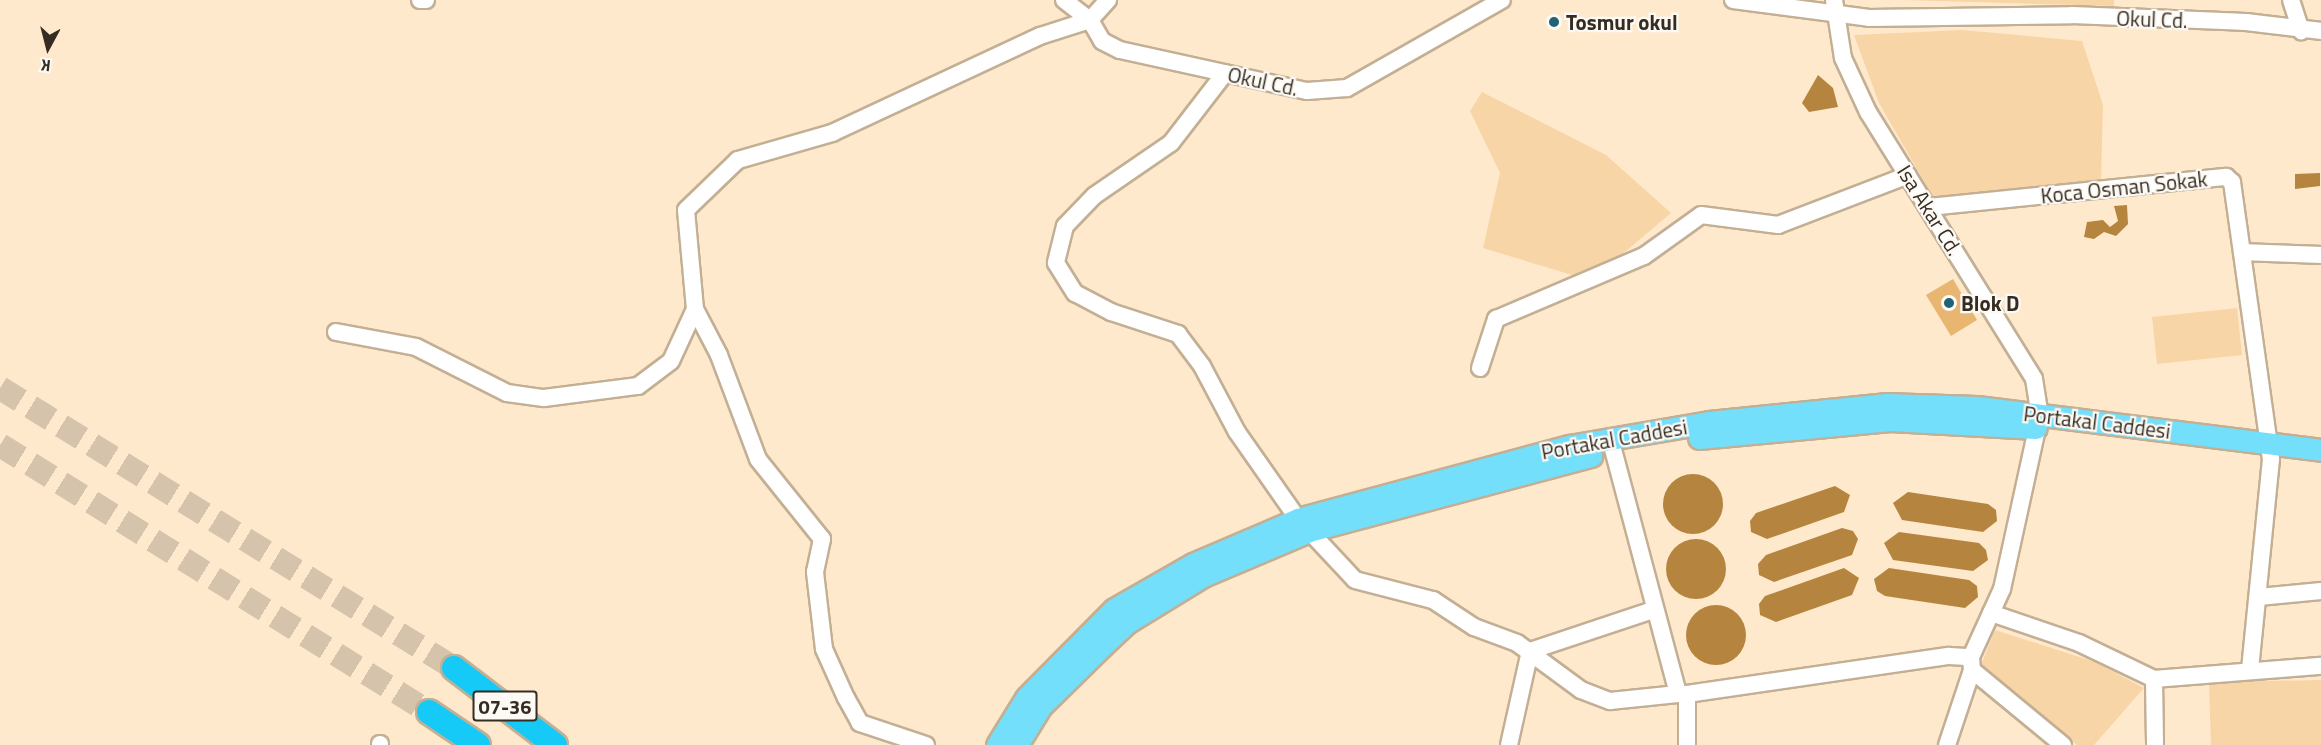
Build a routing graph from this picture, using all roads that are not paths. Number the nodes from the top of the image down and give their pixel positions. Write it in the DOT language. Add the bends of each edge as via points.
graph roads {
  1 [pos="420,0"];
  2 [pos="426,0"];
  3 [pos="1064,0"];
  4 [pos="1108,0"];
  5 [pos="1502,0"];
  6 [pos="1733,0"];
  7 [pos="2291,0"];
  8 [pos="1834,8"];
  9 [pos="1090,20"];
  10 [pos="2301,31"];
  11 [pos="2321,31"];
  12 [pos="1225,73"];
  13 [pos="1908,175"];
  14 [pos="1929,207"];
  15 [pos="2242,252"];
  16 [pos="2321,255"];
  17 [pos="694,309"];
  18 [pos="336,333"];
  19 [pos="1480,368"];
  20 [pos="2040,422"];
  21 [pos="1611,445"];
  22 [pos="2321,450"];
  23 [pos="2270,451"];
  24 [pos="2321,464"];
  25 [pos="1304,525"];
  26 [pos="2321,591"];
  27 [pos="2259,597"];
  28 [pos="1653,610"];
  29 [pos="1991,613"];
  30 [pos="1530,651"];
  31 [pos="1971,663"];
  32 [pos="2321,666"];
  33 [pos="454,668"];
  34 [pos="2250,670"];
  35 [pos="2154,680"];
  36 [pos="1682,694"];
  37 [pos="429,712"];
  38 [pos="478,745"];
  39 [pos="555,745"];
  40 [pos="926,745"];
  41 [pos="997,745"];
  42 [pos="1017,745"];
  43 [pos="1509,745"];
  44 [pos="1687,745"];
  45 [pos="1947,745"];
  46 [pos="2064,745"];
  47 [pos="2155,745"];
  1 -- 2 [label="street"];
  3 -- 9 [label="street, Okul Cd."];
  4 -- 9 [label="street"];
  5 -- 12 [label="street, Okul Cd." via="1347,88 1307,91"];
  6 -- 8 [label="street, Okul Cd."];
  7 -- 10 [label="street"];
  8 -- 10 [label="street, Okul Cd." via="2246,22"];
  8 -- 13 [label="street, Isa Akar Cd." via="1843,58 1868,112"];
  9 -- 12 [label="street, Okul Cd." via="1102,41 1120,50"];
  9 -- 17 [label="street" via="1040,36 832,133 738,160 686,210"];
  10 -- 11 [label="street, Okul Cd."];
  12 -- 25 [label="street" via="1170,143 1094,196 1065,226 1056,263 1075,293 1111,312 1178,334 1202,366 1237,432"];
  13 -- 14 [label="street, Isa Akar Cd."];
  13 -- 19 [label="street" via="1778,225 1701,215 1644,256 1496,319"];
  14 -- 15 [label="street, Koca Osman Sokak" via="2226,177 2236,192"];
  14 -- 20 [label="street, Isa Akar Cd." via="2034,379"];
  15 -- 16 [label="street"];
  15 -- 23 [label="street, Koca Osman Sokak"];
  17 -- 18 [label="street" via="671,361 638,386 544,398 507,393 416,347"];
  17 -- 40 [label="street" via="719,355 758,459 822,539 815,572 824,649 846,698 861,723"];
  20 -- 21 [label="main road, Portakal Caddesi" via="1885,404 1791,411"];
  20 -- 23 [label="main road, Portakal Caddesi"];
  20 -- 29 [label="street" via="2002,589"];
  21 -- 25 [label="main road, Portakal Caddesi" via="1409,486"];
  21 -- 28 [label="street" via="1643,555"];
  22 -- 23 [label="main road, Portakal Caddesi"];
  23 -- 24 [label="main road, Portakal Caddesi"];
  23 -- 27 [label="street, Koca Osman Sokak"];
  25 -- 30 [label="street" via="1355,580 1433,600 1474,627"];
  25 -- 41 [label="main road, Portakal Caddesi" via="1192,564 1114,609 1026,698"];
  25 -- 42 [label="main road, Portakal Caddesi" via="1203,576 1128,622 1041,706"];
  26 -- 27 [label="street"];
  27 -- 34 [label="street, Koca Osman Sokak"];
  28 -- 30 [label="street"];
  28 -- 36 [label="street"];
  29 -- 31 [label="street"];
  29 -- 35 [label="street" via="2079,643"];
  30 -- 36 [label="street" via="1581,690 1610,701"];
  30 -- 43 [label="street"];
  31 -- 36 [label="street" via="1949,656"];
  31 -- 45 [label="street"];
  31 -- 46 [label="street"];
  32 -- 34 [label="street"];
  33 -- 39 [label="highway, 07-36"];
  34 -- 35 [label="street"];
  35 -- 47 [label="street"];
  36 -- 44 [label="street"];
  37 -- 38 [label="highway, 07-36"];
}
